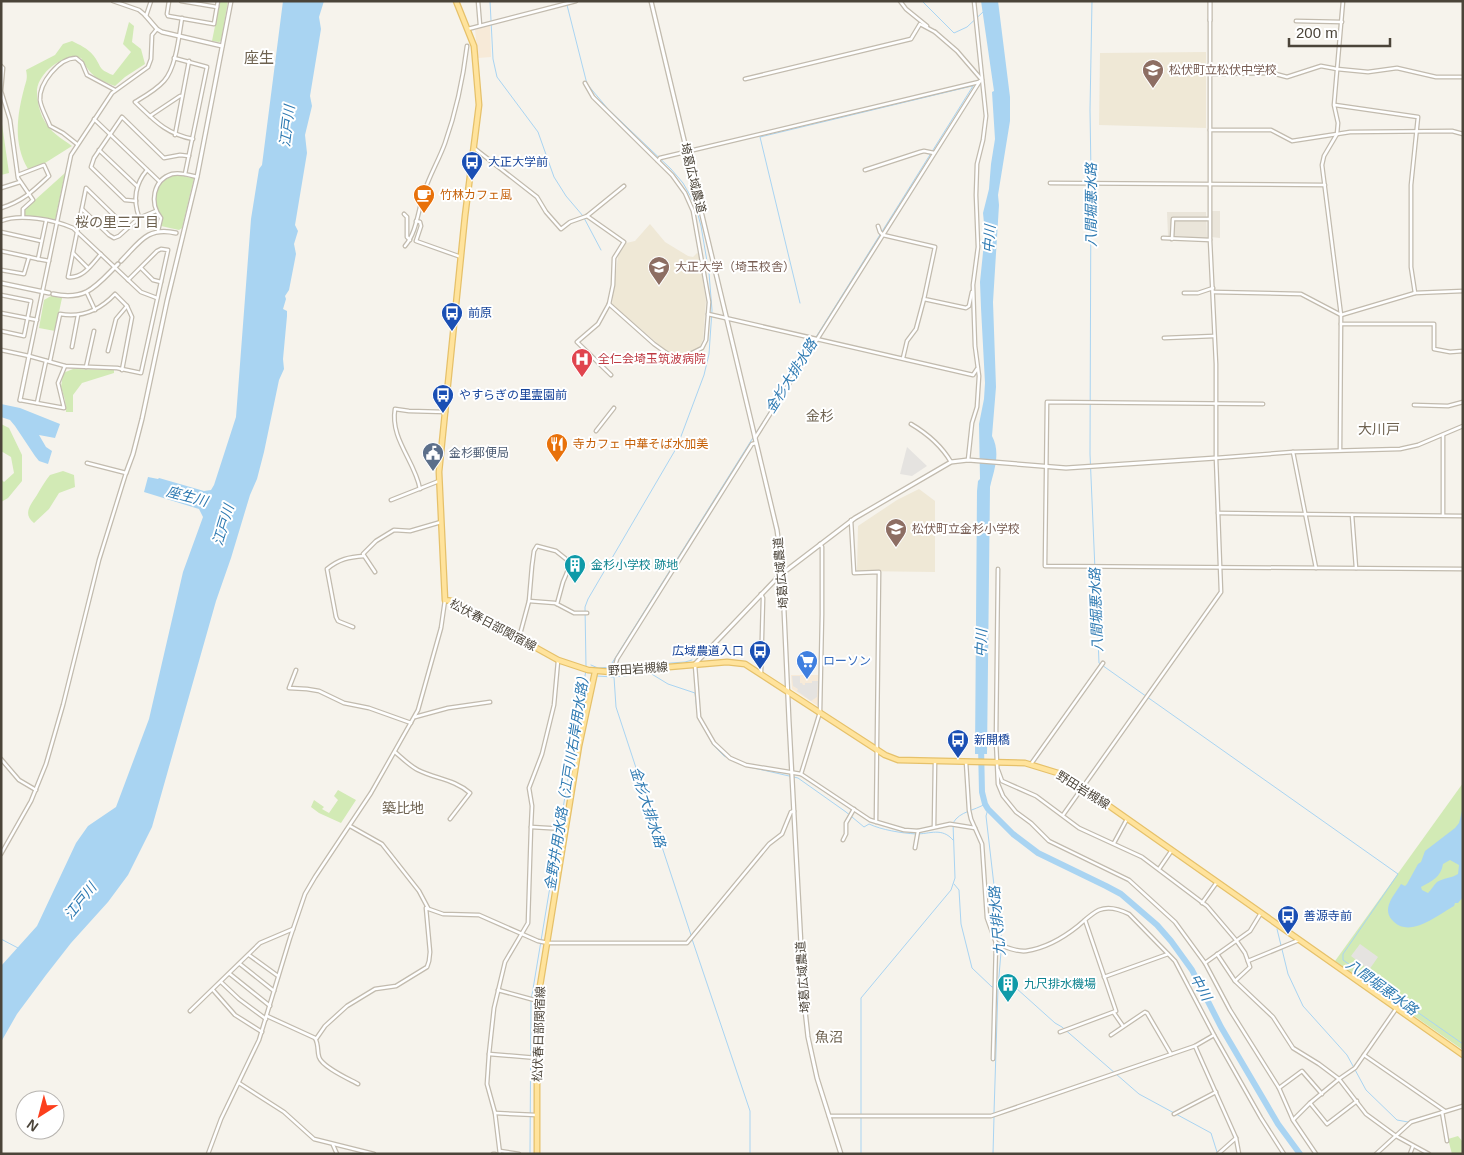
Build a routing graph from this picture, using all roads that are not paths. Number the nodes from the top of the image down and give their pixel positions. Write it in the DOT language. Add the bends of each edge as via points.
graph roads {
  1 [pos="113,1"];
  2 [pos="151,1"];
  3 [pos="169,1"];
  4 [pos="181,1"];
  5 [pos="218,1"];
  6 [pos="231,1"];
  7 [pos="456,1"];
  8 [pos="478,1"];
  9 [pos="576,1"];
  10 [pos="651,1"];
  11 [pos="900,1"];
  12 [pos="974,1"];
  13 [pos="1210,1"];
  14 [pos="1344,1"];
  15 [pos="217,8"];
  16 [pos="145,15"];
  17 [pos="182,18"];
  18 [pos="1210,20"];
  19 [pos="1296,21"];
  20 [pos="1342,22"];
  21 [pos="480,25"];
  22 [pos="157,29"];
  23 [pos="468,29"];
  24 [pos="936,32"];
  25 [pos="179,35"];
  26 [pos="222,46"];
  27 [pos="467,46"];
  28 [pos="174,58"];
  29 [pos="189,61"];
  30 [pos="1,66"];
  31 [pos="1337,69"];
  32 [pos="1210,74"];
  33 [pos="1463,77"];
  34 [pos="745,79"];
  35 [pos="982,81"];
  36 [pos="584,84"];
  37 [pos="591,87"];
  38 [pos="587,89"];
  39 [pos="115,90"];
  40 [pos="182,96"];
  41 [pos="1334,105"];
  42 [pos="150,116"];
  43 [pos="94,118"];
  44 [pos="1210,130"];
  45 [pos="1417,132"];
  46 [pos="110,134"];
  47 [pos="175,134"];
  48 [pos="1337,134"];
  49 [pos="1463,134"];
  50 [pos="193,139"];
  51 [pos="77,144"];
  52 [pos="473,148"];
  53 [pos="99,150"];
  54 [pos="687,152"];
  55 [pos="934,153"];
  56 [pos="189,156"];
  57 [pos="659,160"];
  58 [pos="147,170"];
  59 [pos="865,170"];
  60 [pos="185,174"];
  61 [pos="18,175"];
  62 [pos="197,176"];
  63 [pos="20,182"];
  64 [pos="160,182"];
  65 [pos="1050,183"];
  66 [pos="1209,184"];
  67 [pos="1325,185"];
  68 [pos="137,186"];
  69 [pos="624,186"];
  70 [pos="1,188"];
  71 [pos="29,195"];
  72 [pos="136,201"];
  73 [pos="1,208"];
  74 [pos="82,209"];
  75 [pos="156,211"];
  76 [pos="404,214"];
  77 [pos="23,217"];
  78 [pos="585,217"];
  79 [pos="139,218"];
  80 [pos="1210,219"];
  81 [pos="1,221"];
  82 [pos="46,221"];
  83 [pos="416,221"];
  84 [pos="56,223"];
  85 [pos="878,226"];
  86 [pos="127,228"];
  87 [pos="77,231"];
  88 [pos="158,231"];
  89 [pos="1,232"];
  90 [pos="180,233"];
  91 [pos="883,235"];
  92 [pos="1163,238"];
  93 [pos="1172,238"];
  94 [pos="410,240"];
  95 [pos="1210,240"];
  96 [pos="42,241"];
  97 [pos="405,246"];
  98 [pos="1,251"];
  99 [pos="73,253"];
  100 [pos="102,254"];
  101 [pos="29,257"];
  102 [pos="462,257"];
  103 [pos="38,258"];
  104 [pos="49,261"];
  105 [pos="118,264"];
  106 [pos="88,268"];
  107 [pos="141,268"];
  108 [pos="1,270"];
  109 [pos="128,280"];
  110 [pos="161,282"];
  111 [pos="1,283"];
  112 [pos="973,285"];
  113 [pos="1213,290"];
  114 [pos="42,291"];
  115 [pos="1463,291"];
  116 [pos="87,293"];
  117 [pos="1184,293"];
  118 [pos="1415,293"];
  119 [pos="1,295"];
  120 [pos="157,298"];
  121 [pos="924,299"];
  122 [pos="609,304"];
  123 [pos="127,306"];
  124 [pos="95,310"];
  125 [pos="1,313"];
  126 [pos="708,314"];
  127 [pos="78,315"];
  128 [pos="1341,315"];
  129 [pos="726,317"];
  130 [pos="27,319"];
  131 [pos="37,320"];
  132 [pos="1341,324"];
  133 [pos="2,331"];
  134 [pos="94,331"];
  135 [pos="1,335"];
  136 [pos="1214,336"];
  137 [pos="1164,338"];
  138 [pos="819,339"];
  139 [pos="72,347"];
  140 [pos="1,350"];
  141 [pos="108,351"];
  142 [pos="1463,351"];
  143 [pos="29,356"];
  144 [pos="903,358"];
  145 [pos="46,360"];
  146 [pos="50,362"];
  147 [pos="65,366"];
  148 [pos="978,367"];
  149 [pos="86,368"];
  150 [pos="122,370"];
  151 [pos="611,375"];
  152 [pos="20,400"];
  153 [pos="1463,402"];
  154 [pos="37,403"];
  155 [pos="1216,404"];
  156 [pos="1263,404"];
  157 [pos="1414,405"];
  158 [pos="614,408"];
  159 [pos="446,412"];
  160 [pos="910,424"];
  161 [pos="1463,426"];
  162 [pos="596,431"];
  163 [pos="1443,435"];
  164 [pos="755,438"];
  165 [pos="756,443"];
  166 [pos="1340,450"];
  167 [pos="1293,452"];
  168 [pos="1216,458"];
  169 [pos="969,460"];
  170 [pos="951,462"];
  171 [pos="87,463"];
  172 [pos="1046,468"];
  173 [pos="126,474"];
  174 [pos="439,481"];
  175 [pos="420,489"];
  176 [pos="391,500"];
  177 [pos="1218,513"];
  178 [pos="1304,515"];
  179 [pos="1443,515"];
  180 [pos="1352,516"];
  181 [pos="1463,516"];
  182 [pos="852,520"];
  183 [pos="441,522"];
  184 [pos="820,544"];
  185 [pos="364,556"];
  186 [pos="1220,568"];
  187 [pos="1316,568"];
  188 [pos="1356,568"];
  189 [pos="998,569"];
  190 [pos="1463,569"];
  191 [pos="375,572"];
  192 [pos="782,574"];
  193 [pos="761,594"];
  194 [pos="445,600"];
  195 [pos="529,601"];
  196 [pos="557,604"];
  197 [pos="585,613"];
  198 [pos="353,627"];
  199 [pos="519,638"];
  200 [pos="558,660"];
  201 [pos="1103,663"];
  202 [pos="695,665"];
  203 [pos="615,666"];
  204 [pos="296,670"];
  205 [pos="595,672"];
  206 [pos="761,673"];
  207 [pos="788,691"];
  208 [pos="490,702"];
  209 [pos="820,712"];
  210 [pos="415,717"];
  211 [pos="411,723"];
  212 [pos="877,750"];
  213 [pos="395,752"];
  214 [pos="1,759"];
  215 [pos="935,762"];
  216 [pos="968,762"];
  217 [pos="996,763"];
  218 [pos="1031,764"];
  219 [pos="792,772"];
  220 [pos="801,774"];
  221 [pos="1083,787"];
  222 [pos="36,790"];
  223 [pos="854,809"];
  224 [pos="794,811"];
  225 [pos="1063,815"];
  226 [pos="450,819"];
  227 [pos="1127,819"];
  228 [pos="876,822"];
  229 [pos="350,826"];
  230 [pos="531,827"];
  231 [pos="934,827"];
  232 [pos="975,828"];
  233 [pos="566,829"];
  234 [pos="918,831"];
  235 [pos="843,840"];
  236 [pos="1114,843"];
  237 [pos="915,848"];
  238 [pos="1172,850"];
  239 [pos="1,854"];
  240 [pos="1159,869"];
  241 [pos="1217,882"];
  242 [pos="1202,903"];
  243 [pos="429,909"];
  244 [pos="1261,914"];
  245 [pos="1085,920"];
  246 [pos="293,928"];
  247 [pos="520,933"];
  248 [pos="1236,940"];
  249 [pos="1299,940"];
  250 [pos="548,943"];
  251 [pos="996,944"];
  252 [pos="1168,954"];
  253 [pos="1217,954"];
  254 [pos="249,955"];
  255 [pos="1248,961"];
  256 [pos="1205,963"];
  257 [pos="240,964"];
  258 [pos="230,974"];
  259 [pos="278,977"];
  260 [pos="1104,977"];
  261 [pos="1235,981"];
  262 [pos="221,982"];
  263 [pos="213,990"];
  264 [pos="498,990"];
  265 [pos="274,992"];
  266 [pos="538,1001"];
  267 [pos="270,1006"];
  268 [pos="1396,1009"];
  269 [pos="190,1011"];
  270 [pos="1114,1013"];
  271 [pos="266,1018"];
  272 [pos="1122,1026"];
  273 [pos="262,1032"];
  274 [pos="1060,1032"];
  275 [pos="1110,1035"];
  276 [pos="1214,1035"];
  277 [pos="316,1039"];
  278 [pos="1194,1046"];
  279 [pos="489,1054"];
  280 [pos="1171,1054"];
  281 [pos="1364,1055"];
  282 [pos="1463,1056"];
  283 [pos="537,1058"];
  284 [pos="993,1059"];
  285 [pos="1339,1079"];
  286 [pos="239,1083"];
  287 [pos="358,1084"];
  288 [pos="1279,1088"];
  289 [pos="1216,1092"];
  290 [pos="1322,1094"];
  291 [pos="1357,1101"];
  292 [pos="1310,1104"];
  293 [pos="1463,1106"];
  294 [pos="1444,1112"];
  295 [pos="495,1113"];
  296 [pos="1174,1114"];
  297 [pos="537,1115"];
  298 [pos="829,1116"];
  299 [pos="1293,1120"];
  300 [pos="1396,1136"];
  301 [pos="1236,1138"];
  302 [pos="1447,1141"];
  303 [pos="333,1145"];
  304 [pos="1414,1145"];
  305 [pos="500,1152"];
  306 [pos="208,1154"];
  307 [pos="337,1154"];
  308 [pos="374,1154"];
  309 [pos="520,1154"];
  310 [pos="537,1154"];
  311 [pos="841,1154"];
  312 [pos="1218,1154"];
  313 [pos="1239,1154"];
  314 [pos="1284,1154"];
  315 [pos="1316,1154"];
  316 [pos="1376,1154"];
  317 [pos="1410,1154"];
  318 [pos="1429,1154"];
  1 -- 16 [label="street" via="136,8"];
  2 -- 16 [label="street"];
  3 -- 17 [label="street" via="167,14"];
  4 -- 15 [label="street"];
  5 -- 15 [label="street"];
  6 -- 26 [label="street"];
  7 -- 23 [label="main road, 松伏春日部関宿線"];
  8 -- 21 [label="street"];
  9 -- 21 [label="street"];
  10 -- 54 [label="street, 埼葛広域農道"];
  11 -- 24 [label="street"];
  12 -- 35 [label="street"];
  13 -- 18 [label="street"];
  14 -- 20 [label="street"];
  15 -- 17 [label="street" via="214,24"];
  16 -- 22 [label="street"];
  17 -- 25 [label="street"];
  18 -- 32 [label="street"];
  19 -- 20 [label="street"];
  20 -- 31 [label="street"];
  21 -- 23 [label="street"];
  22 -- 25 [label="street"];
  22 -- 39 [label="street" via="152,35 148,67"];
  23 -- 52 [label="main road, 松伏春日部関宿線" via="475,51 479,105"];
  24 -- 34 [label="street" via="920,24 911,40"];
  24 -- 35 [label="street"];
  25 -- 26 [label="street"];
  25 -- 28 [label="street"];
  26 -- 62 [label="street"];
  27 -- 83 [label="street" via="451,125 427,182"];
  28 -- 29 [label="street"];
  28 -- 42 [label="street" via="165,80 135,102"];
  29 -- 40 [label="street"];
  29 -- 50 [label="street" via="207,66"];
  30 -- 61 [label="street" via="2,91"];
  31 -- 32 [label="street" via="1321,66 1287,77 1272,73"];
  31 -- 33 [label="street" via="1368,72 1397,68 1436,78"];
  31 -- 41 [label="street"];
  32 -- 44 [label="street"];
  35 -- 54 [label="street"];
  35 -- 55 [label="street"];
  35 -- 112 [label="street" via="986,116 977,164 978,247"];
  36 -- 38 [label="street"];
  37 -- 38 [label="street"];
  38 -- 57 [label="street"];
  39 -- 43 [label="street"];
  39 -- 51 [label="street" via="88,75 76,58 69,59 47,78 40,100 50,126"];
  40 -- 42 [label="street"];
  40 -- 47 [label="street"];
  41 -- 45 [label="street" via="1418,117"];
  41 -- 48 [label="street"];
  42 -- 47 [label="street"];
  43 -- 46 [label="street"];
  43 -- 51 [label="street"];
  44 -- 48 [label="street" via="1271,130 1292,141"];
  44 -- 66 [label="street"];
  45 -- 48 [label="street"];
  45 -- 49 [label="street" via="1452,131"];
  45 -- 118 [label="street" via="1411,185 1411,266"];
  46 -- 53 [label="street"];
  46 -- 56 [label="street" via="122,117 164,158"];
  46 -- 58 [label="street"];
  47 -- 50 [label="street"];
  48 -- 67 [label="street" via="1324,156"];
  50 -- 56 [label="street"];
  51 -- 84 [label="street" via="69,162"];
  52 -- 78 [label="street" via="537,197 561,229"];
  52 -- 102 [label="main road, 松伏春日部関宿線"];
  53 -- 68 [label="street"];
  53 -- 72 [label="street" via="91,167 125,200"];
  54 -- 57 [label="street"];
  54 -- 129 [label="street, 埼葛広域農道"];
  55 -- 59 [label="street" via="924,151"];
  55 -- 91 [label="street"];
  56 -- 60 [label="street"];
  57 -- 126 [label="street" via="678,182 693,211 709,302"];
  58 -- 64 [label="street"];
  58 -- 68 [label="street"];
  60 -- 62 [label="street"];
  60 -- 64 [label="street" via="173,174"];
  61 -- 63 [label="street"];
  61 -- 71 [label="street" via="44,165 49,176"];
  62 -- 90 [label="street"];
  63 -- 70 [label="street"];
  63 -- 71 [label="street"];
  64 -- 75 [label="street" via="154,194"];
  65 -- 66 [label="street"];
  66 -- 67 [label="street"];
  66 -- 80 [label="street"];
  67 -- 128 [label="street"];
  68 -- 72 [label="street"];
  69 -- 78 [label="street"];
  71 -- 73 [label="street"];
  71 -- 77 [label="street" via="33,200 23,209"];
  72 -- 79 [label="street"];
  74 -- 86 [label="street" via="110,237 116,238"];
  74 -- 86 [label="street" via="86,188"];
  74 -- 87 [label="street"];
  75 -- 79 [label="street"];
  75 -- 88 [label="street" via="161,218"];
  76 -- 94 [label="street"];
  77 -- 81 [label="street"];
  77 -- 82 [label="street"];
  78 -- 122 [label="street" via="624,242 614,258"];
  79 -- 86 [label="street"];
  80 -- 93 [label="street" via="1173,219"];
  80 -- 95 [label="street"];
  82 -- 84 [label="street"];
  82 -- 96 [label="street"];
  83 -- 94 [label="street"];
  83 -- 102 [label="street" via="421,226 416,241"];
  84 -- 87 [label="street"];
  84 -- 104 [label="street"];
  85 -- 91 [label="street"];
  87 -- 99 [label="street"];
  87 -- 100 [label="street"];
  88 -- 90 [label="street"];
  88 -- 105 [label="street" via="145,237"];
  89 -- 96 [label="street"];
  90 -- 173 [label="street" via="142,419"];
  91 -- 121 [label="street" via="935,247"];
  91 -- 138 [label="street"];
  92 -- 93 [label="street"];
  93 -- 95 [label="street"];
  94 -- 97 [label="street"];
  95 -- 113 [label="street"];
  96 -- 103 [label="street"];
  98 -- 101 [label="street"];
  99 -- 106 [label="street"];
  99 -- 106 [label="street" via="68,277 79,276"];
  100 -- 105 [label="street"];
  100 -- 106 [label="street"];
  101 -- 103 [label="street"];
  101 -- 108 [label="street" via="24,274"];
  102 -- 159 [label="main road, 松伏春日部関宿線"];
  103 -- 104 [label="street"];
  104 -- 114 [label="street"];
  105 -- 109 [label="street"];
  105 -- 116 [label="street"];
  107 -- 109 [label="street"];
  107 -- 110 [label="street" via="151,279"];
  107 -- 110 [label="street" via="157,251 168,250"];
  109 -- 120 [label="street" via="141,292"];
  110 -- 120 [label="street"];
  111 -- 114 [label="street"];
  112 -- 121 [label="street" via="966,308"];
  112 -- 148 [label="street"];
  113 -- 117 [label="street"];
  113 -- 128 [label="street" via="1301,294"];
  113 -- 136 [label="street"];
  114 -- 116 [label="street" via="74,296"];
  114 -- 131 [label="street"];
  115 -- 118 [label="street"];
  116 -- 124 [label="street"];
  118 -- 128 [label="street"];
  119 -- 130 [label="street" via="31,301"];
  120 -- 150 [label="street" via="140,373"];
  121 -- 144 [label="street" via="916,329 907,341"];
  122 -- 126 [label="street" via="679,362 702,348 706,340"];
  122 -- 151 [label="street" via="598,324 577,342"];
  123 -- 124 [label="street" via="115,294"];
  123 -- 141 [label="street" via="116,319"];
  123 -- 150 [label="street" via="132,321"];
  124 -- 127 [label="street"];
  125 -- 130 [label="street"];
  126 -- 129 [label="street"];
  127 -- 139 [label="street"];
  127 -- 146 [label="street" via="60,314"];
  128 -- 132 [label="street"];
  129 -- 138 [label="street"];
  129 -- 164 [label="street, 埼葛広域農道"];
  130 -- 131 [label="street"];
  130 -- 133 [label="street" via="24,336"];
  131 -- 143 [label="street"];
  132 -- 142 [label="street" via="1434,324 1434,349"];
  132 -- 166 [label="street"];
  133 -- 135 [label="street"];
  134 -- 149 [label="street"];
  136 -- 137 [label="street"];
  136 -- 155 [label="street"];
  138 -- 144 [label="street"];
  138 -- 164 [label="street"];
  140 -- 143 [label="street"];
  143 -- 145 [label="street"];
  143 -- 152 [label="street"];
  144 -- 148 [label="street" via="973,374"];
  145 -- 146 [label="street"];
  145 -- 154 [label="street"];
  146 -- 147 [label="street"];
  147 -- 149 [label="street"];
  147 -- 154 [label="street" via="58,383 64,408"];
  148 -- 169 [label="street" via="977,407 972,423"];
  149 -- 150 [label="street"];
  152 -- 154 [label="street"];
  153 -- 157 [label="street" via="1448,406"];
  155 -- 156 [label="street"];
  155 -- 168 [label="street"];
  155 -- 172 [label="street" via="1047,402"];
  158 -- 162 [label="street"];
  159 -- 174 [label="main road, 松伏春日部関宿線"];
  159 -- 175 [label="street" via="395,409 400,445 418,478"];
  160 -- 170 [label="street" via="930,436"];
  161 -- 163 [label="street"];
  163 -- 166 [label="street" via="1402,449"];
  163 -- 179 [label="street"];
  164 -- 165 [label="street, 埼葛広域農道"];
  165 -- 192 [label="street, 埼葛広域農道" via="777,530"];
  165 -- 203 [label="street" via="752,444 720,493"];
  166 -- 167 [label="street"];
  167 -- 168 [label="street"];
  167 -- 178 [label="street"];
  168 -- 172 [label="street"];
  168 -- 177 [label="street"];
  169 -- 170 [label="street"];
  169 -- 172 [label="street"];
  170 -- 182 [label="street"];
  171 -- 173 [label="street"];
  172 -- 186 [label="street" via="1045,566"];
  173 -- 222 [label="street" via="99,560 58,722"];
  174 -- 175 [label="street"];
  174 -- 183 [label="main road, 松伏春日部関宿線"];
  175 -- 176 [label="street"];
  177 -- 178 [label="street"];
  177 -- 186 [label="street"];
  178 -- 180 [label="street"];
  178 -- 187 [label="street"];
  179 -- 180 [label="street"];
  179 -- 181 [label="street"];
  180 -- 188 [label="street"];
  182 -- 184 [label="street"];
  182 -- 212 [label="street" via="854,573 879,572"];
  183 -- 185 [label="street" via="410,531 394,530 376,541"];
  183 -- 194 [label="main road, 松伏春日部関宿線"];
  184 -- 192 [label="street"];
  184 -- 209 [label="street"];
  185 -- 191 [label="street"];
  185 -- 198 [label="street" via="347,557 327,567 336,617"];
  186 -- 187 [label="street"];
  186 -- 221 [label="street" via="1221,592"];
  187 -- 188 [label="street"];
  188 -- 190 [label="street"];
  189 -- 217 [label="street"];
  192 -- 193 [label="street"];
  192 -- 207 [label="street, 埼葛広域農道"];
  193 -- 202 [label="street"];
  193 -- 206 [label="street"];
  194 -- 199 [label="main road, 松伏春日部関宿線"];
  194 -- 210 [label="street" via="443,620"];
  195 -- 196 [label="street"];
  195 -- 196 [label="street" via="534,551 541,546 556,551 571,563"];
  195 -- 199 [label="street"];
  196 -- 197 [label="street" via="574,613"];
  199 -- 200 [label="main road, 松伏春日部関宿線"];
  200 -- 205 [label="main road, 松伏春日部関宿線"];
  200 -- 230 [label="street" via="552,713 530,788"];
  201 -- 218 [label="street"];
  202 -- 205 [label="main road, 野田岩槻線"];
  202 -- 206 [label="main road, 野田岩槻線" via="736,662"];
  202 -- 219 [label="street" via="699,717 719,749 730,758 746,764"];
  204 -- 211 [label="street" via="289,688 319,691"];
  205 -- 233 [label="main road, 松伏春日部関宿線"];
  206 -- 207 [label="main road, 野田岩槻線"];
  207 -- 209 [label="main road, 野田岩槻線"];
  207 -- 219 [label="street, 埼葛広域農道"];
  208 -- 210 [label="street"];
  209 -- 212 [label="main road, 野田岩槻線"];
  209 -- 220 [label="street"];
  210 -- 211 [label="street"];
  211 -- 213 [label="street"];
  212 -- 215 [label="main road, 野田岩槻線" via="898,760"];
  212 -- 228 [label="street"];
  213 -- 226 [label="street" via="419,771 452,781 470,793"];
  213 -- 229 [label="street"];
  214 -- 222 [label="street" via="19,780"];
  215 -- 216 [label="main road, 野田岩槻線"];
  215 -- 231 [label="street"];
  216 -- 217 [label="main road, 野田岩槻線"];
  216 -- 232 [label="street" via="969,810"];
  217 -- 218 [label="main road, 野田岩槻線"];
  217 -- 225 [label="street" via="1002,781 1036,796"];
  217 -- 256 [label="street" via="998,784 1016,812 1058,847 1129,880 1175,922"];
  218 -- 221 [label="main road, 野田岩槻線" via="1061,774"];
  219 -- 220 [label="street"];
  219 -- 224 [label="street, 埼葛広域農道"];
  220 -- 223 [label="street"];
  221 -- 225 [label="street"];
  221 -- 227 [label="main road, 野田岩槻線"];
  222 -- 239 [label="street"];
  223 -- 228 [label="street"];
  223 -- 235 [label="street" via="846,823"];
  224 -- 250 [label="street" via="782,834 769,844 687,943"];
  224 -- 298 [label="street, 埼葛広域農道" via="808,1037"];
  225 -- 236 [label="street" via="1078,828"];
  227 -- 236 [label="street"];
  227 -- 238 [label="main road, 野田岩槻線"];
  228 -- 234 [label="street"];
  229 -- 243 [label="street" via="382,844"];
  229 -- 246 [label="street" via="305,894"];
  230 -- 233 [label="street"];
  230 -- 247 [label="street" via="529,914 528,923"];
  231 -- 232 [label="street" via="950,824"];
  231 -- 234 [label="street"];
  232 -- 251 [label="street" via="982,844 987,918"];
  233 -- 250 [label="main road, 松伏春日部関宿線"];
  234 -- 237 [label="street"];
  236 -- 240 [label="street"];
  238 -- 240 [label="street"];
  238 -- 241 [label="main road, 野田岩槻線"];
  240 -- 242 [label="street"];
  241 -- 242 [label="street"];
  241 -- 244 [label="main road, 野田岩槻線"];
  242 -- 248 [label="street"];
  243 -- 247 [label="street" via="444,914 479,915"];
  243 -- 277 [label="street" via="426,908 430,952 427,967 396,986 375,990 347,1006"];
  244 -- 248 [label="street" via="1250,931"];
  244 -- 249 [label="main road, 野田岩槻線"];
  245 -- 251 [label="street" via="1052,943 1026,951"];
  245 -- 252 [label="street" via="1107,908 1122,910"];
  245 -- 260 [label="street"];
  246 -- 254 [label="street" via="260,944"];
  246 -- 259 [label="street"];
  247 -- 250 [label="street"];
  247 -- 264 [label="street" via="505,962"];
  248 -- 253 [label="street"];
  248 -- 255 [label="street"];
  249 -- 255 [label="street"];
  249 -- 268 [label="main road, 野田岩槻線"];
  250 -- 266 [label="main road, 松伏春日部関宿線"];
  251 -- 284 [label="street"];
  252 -- 260 [label="street"];
  252 -- 276 [label="street" via="1182,972"];
  253 -- 256 [label="street"];
  253 -- 261 [label="street"];
  254 -- 257 [label="street"];
  254 -- 259 [label="street"];
  255 -- 261 [label="street" via="1249,969"];
  256 -- 288 [label="street"];
  257 -- 258 [label="street"];
  257 -- 265 [label="street"];
  258 -- 262 [label="street"];
  258 -- 267 [label="street"];
  259 -- 265 [label="street"];
  260 -- 270 [label="street"];
  261 -- 285 [label="street" via="1273,1018 1293,1048"];
  262 -- 263 [label="street"];
  262 -- 271 [label="street" via="238,999"];
  263 -- 269 [label="street"];
  263 -- 273 [label="street" via="235,1015"];
  264 -- 266 [label="street"];
  264 -- 279 [label="street"];
  265 -- 267 [label="street"];
  266 -- 283 [label="main road, 松伏春日部関宿線"];
  267 -- 271 [label="street"];
  268 -- 281 [label="street"];
  268 -- 282 [label="main road, 野田岩槻線"];
  270 -- 272 [label="street"];
  270 -- 274 [label="street"];
  271 -- 273 [label="street"];
  271 -- 277 [label="street"];
  272 -- 275 [label="street"];
  272 -- 280 [label="street" via="1148,1013"];
  273 -- 286 [label="street"];
  276 -- 278 [label="street"];
  276 -- 314 [label="street"];
  277 -- 287 [label="street" via="324,1065"];
  278 -- 280 [label="street"];
  278 -- 289 [label="street"];
  279 -- 283 [label="street"];
  279 -- 295 [label="street" via="487,1084"];
  280 -- 298 [label="street" via="992,1116"];
  281 -- 285 [label="street" via="1355,1068"];
  281 -- 294 [label="street"];
  283 -- 297 [label="main road, 松伏春日部関宿線"];
  285 -- 290 [label="street"];
  285 -- 291 [label="street"];
  286 -- 303 [label="street" via="284,1112 314,1139"];
  286 -- 306 [label="street"];
  288 -- 290 [label="street" via="1302,1071"];
  288 -- 299 [label="street"];
  289 -- 296 [label="street"];
  289 -- 301 [label="street"];
  290 -- 292 [label="street"];
  291 -- 292 [label="street" via="1327,1124"];
  291 -- 300 [label="street" via="1366,1114"];
  292 -- 299 [label="street"];
  293 -- 294 [label="street"];
  294 -- 300 [label="street" via="1412,1122"];
  294 -- 302 [label="street"];
  295 -- 297 [label="street"];
  295 -- 305 [label="street"];
  297 -- 310 [label="main road, 松伏春日部関宿線"];
  298 -- 311 [label="street, 埼葛広域農道"];
  299 -- 315 [label="street"];
  300 -- 304 [label="street"];
  300 -- 316 [label="street"];
  301 -- 312 [label="street"];
  301 -- 313 [label="street"];
  303 -- 307 [label="street"];
  303 -- 308 [label="street"];
  304 -- 317 [label="street"];
  304 -- 318 [label="street"];
  305 -- 309 [label="street"];
}
